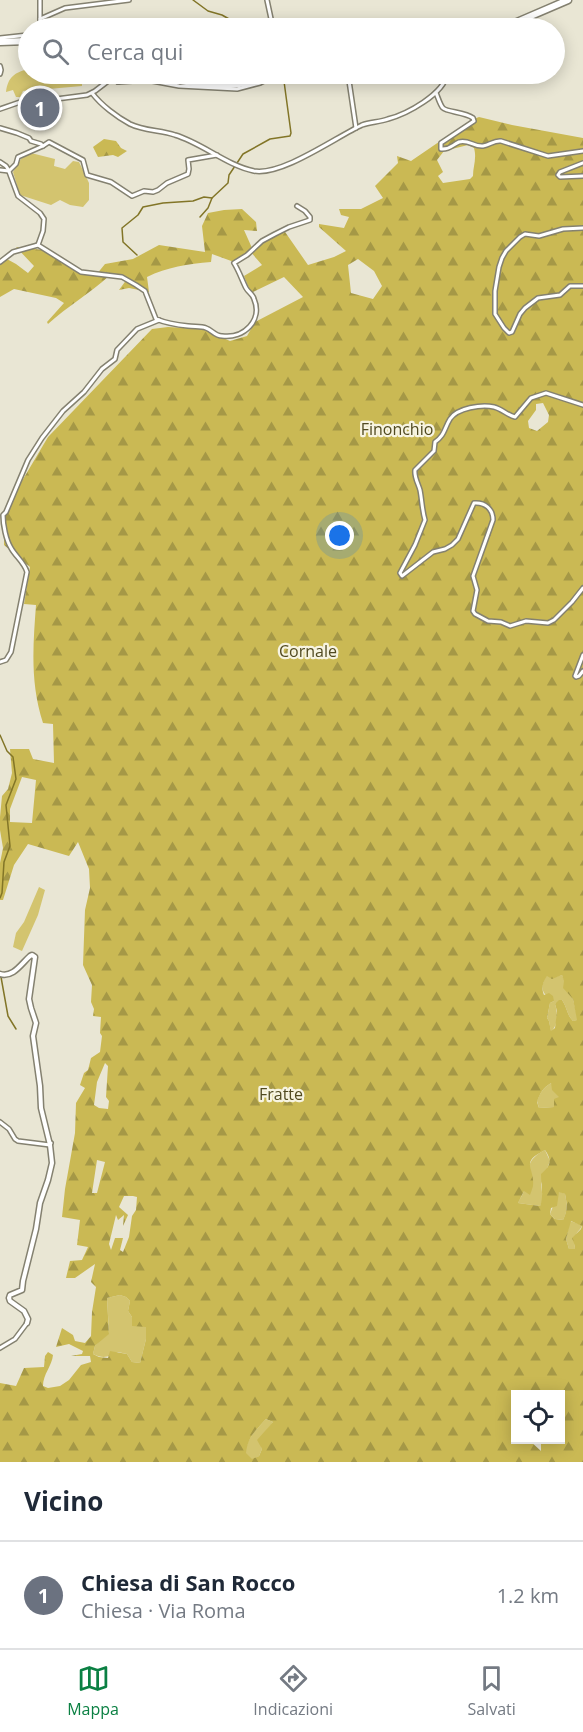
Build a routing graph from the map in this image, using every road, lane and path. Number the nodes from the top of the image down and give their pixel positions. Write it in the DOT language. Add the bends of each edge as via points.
graph roads {
  1 [pos="40,0"];
  2 [pos="129,0"];
  3 [pos="267,0"];
  4 [pos="568,0"];
  5 [pos="40,18"];
  6 [pos="42,18"];
  7 [pos="271,18"];
  8 [pos="526,18"];
  9 [pos="18,37"];
  10 [pos="0,40"];
  11 [pos="10,41"];
  12 [pos="18,41"];
  13 [pos="18,44"];
  14 [pos="0,66"];
  15 [pos="0,74"];
  16 [pos="104,84"];
  17 [pos="168,84"];
  18 [pos="193,84"];
  19 [pos="227,84"];
  20 [pos="227,84"];
  21 [pos="247,84"];
  22 [pos="256,84"];
  23 [pos="350,84"];
  24 [pos="443,84"];
  25 [pos="92,93"];
  26 [pos="436,93"];
  27 [pos="0,109"];
  28 [pos="0,128"];
  29 [pos="357,128"];
  30 [pos="43,146"];
  31 [pos="583,151"];
  32 [pos="218,155"];
  33 [pos="0,162"];
  34 [pos="583,163"];
  35 [pos="0,170"];
  36 [pos="9,171"];
  37 [pos="583,176"];
  38 [pos="297,206"];
  39 [pos="583,228"];
  40 [pos="38,245"];
  41 [pos="0,262"];
  42 [pos="583,286"];
  43 [pos="159,320"];
  44 [pos="583,405"];
  45 [pos="583,588"];
  46 [pos="583,655"];
  47 [pos="0,663"];
  48 [pos="583,671"];
  49 [pos="0,974"];
  50 [pos="0,1122"];
  51 [pos="51,1143"];
  52 [pos="27,1323"];
  53 [pos="0,1348"];
  1 -- 5 [label="street"];
  2 -- 6 [label="street" via="64,8"];
  3 -- 7 [label="street"];
  4 -- 8 [label="main road"];
  9 -- 10 [label="street"];
  10 -- 11 [label="main road"];
  11 -- 12 [label="main road"];
  11 -- 13 [label="street"];
  14 -- 15 [label="street"];
  16 -- 25 [label="street"];
  17 -- 22 [label="street" via="237,89"];
  18 -- 19 [label="main road"];
  20 -- 21 [label="main road"];
  23 -- 29 [label="street"];
  24 -- 26 [label="street"];
  25 -- 27 [label="street" via="26,100"];
  25 -- 32 [label="street" via="132,125 176,135"];
  26 -- 29 [label="street" via="395,117"];
  26 -- 31 [label="street" via="442,107 470,115 474,121 441,143 441,149 458,142 483,146 495,140 548,156"];
  28 -- 30 [label="street"];
  29 -- 32 [label="street" via="298,160 269,170 253,171"];
  30 -- 32 [label="street" via="49,142 83,160 87,175 111,182 132,196 153,192 188,174 188,160"];
  30 -- 36 [label="street" via="18,158"];
  33 -- 36 [label="street"];
  34 -- 37 [label="street" via="558,175"];
  35 -- 36 [label="street"];
  36 -- 40 [label="street" via="18,196 44,219"];
  38 -- 43 [label="street" via="310,220 262,241 234,263 256,301 253,322 246,331 222,336 205,327"];
  39 -- 42 [label="street" via="520,237 502,258 495,314 509,333 520,314 538,298 560,295 570,286"];
  40 -- 41 [label="street" via="13,252"];
  40 -- 43 [label="street" via="81,272 122,277 136,285 145,291"];
  43 -- 47 [label="street" via="132,333 117,350 115,359 57,417 28,460 3,515 9,544 27,572 11,652"];
  44 -- 45 [label="street" via="546,393 531,398 515,417 490,407 455,414 441,439 435,442 434,450 415,470 425,520 400,573 402,576 433,552 452,545 474,503 481,503 493,516 473,576 477,590 475,614 510,626 526,621 548,624"];
  46 -- 48 [label="street" via="575,676"];
  49 -- 51 [label="street" via="11,974 30,956 35,957 29,999 36,1023 33,1036 40,1108"];
  50 -- 51 [label="street" via="18,1141"];
  51 -- 52 [label="street" via="52,1163 22,1290 9,1298 24,1311"];
  52 -- 53 [label="street" via="15,1339"];
}
